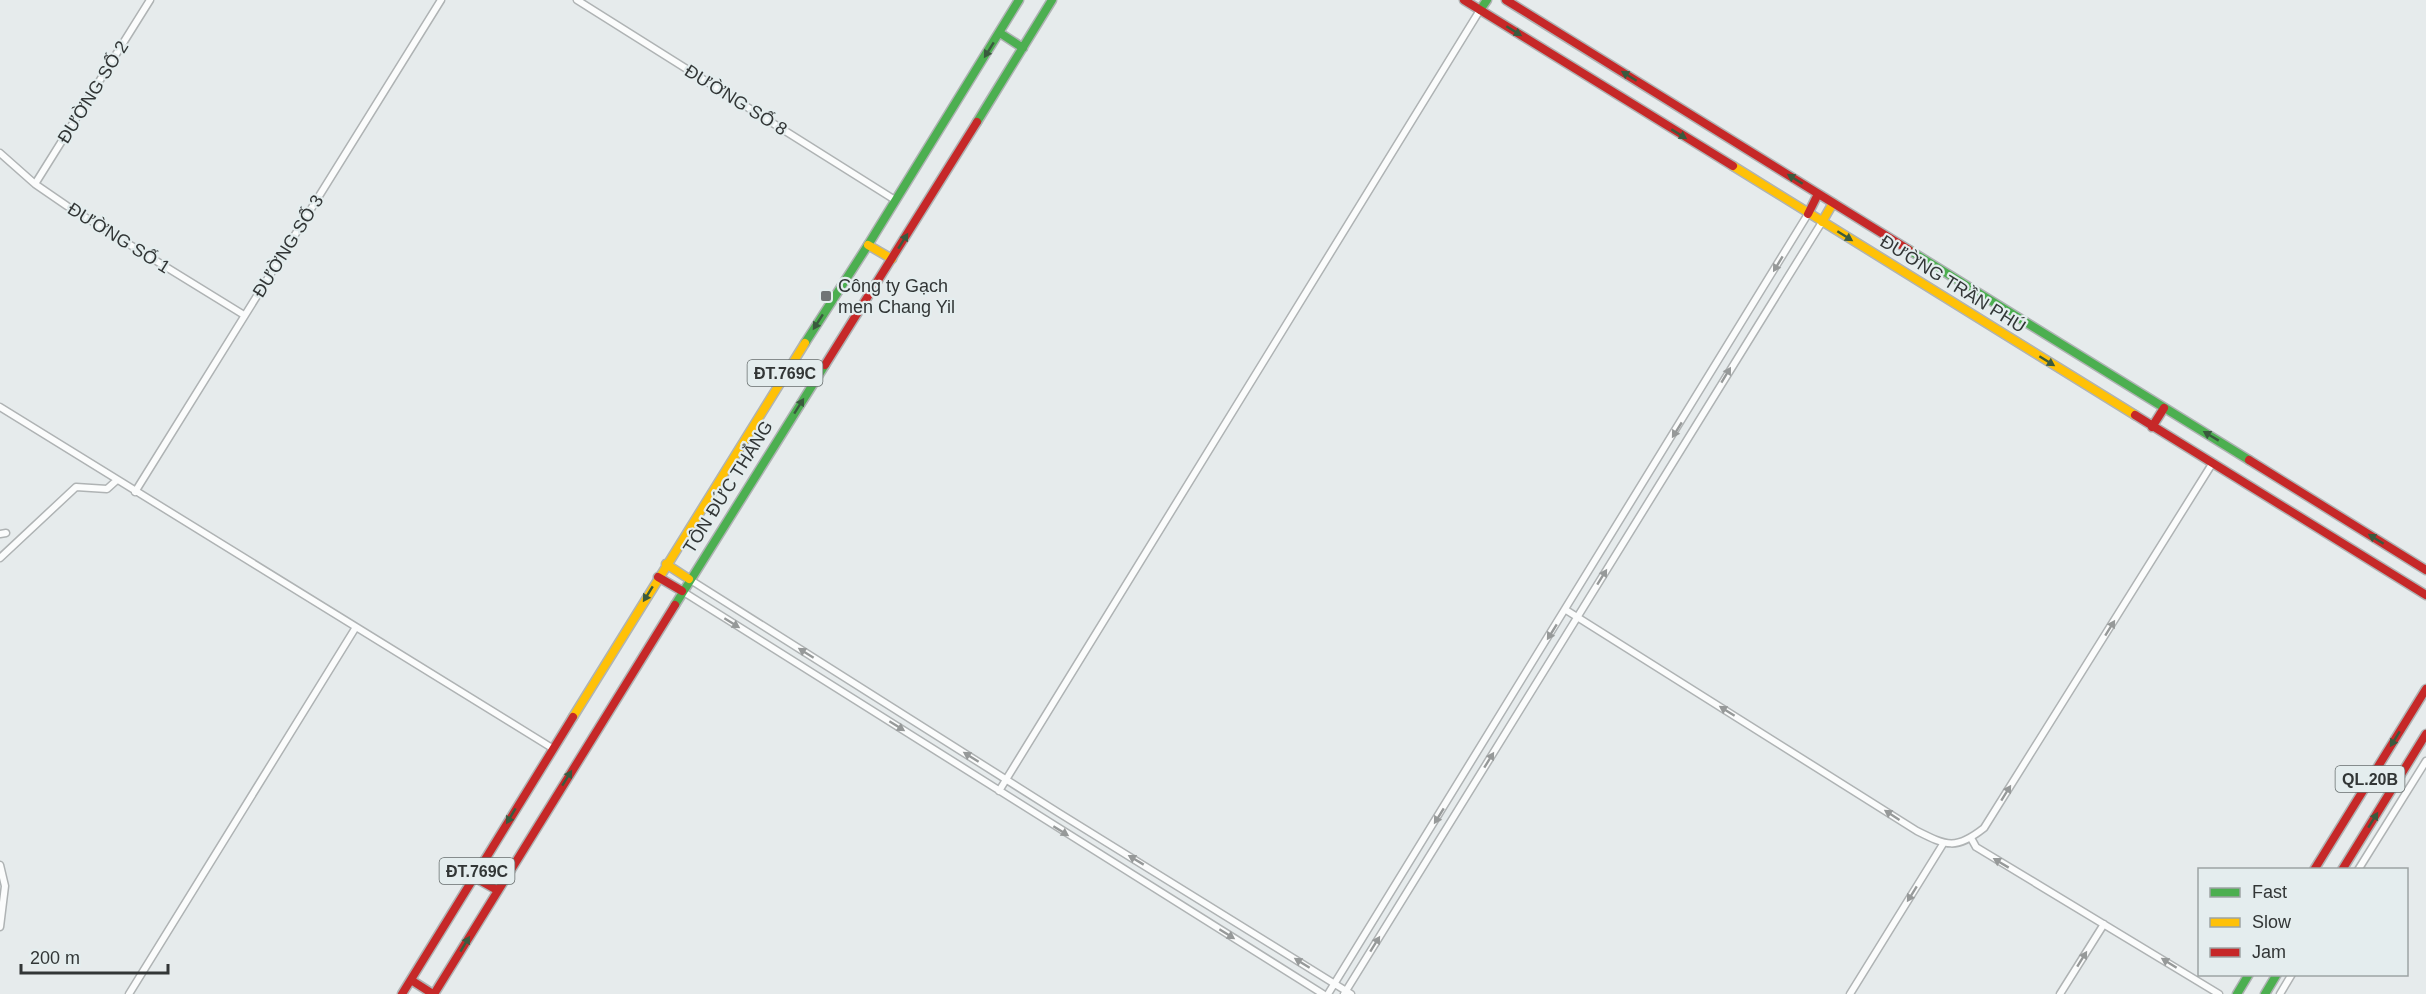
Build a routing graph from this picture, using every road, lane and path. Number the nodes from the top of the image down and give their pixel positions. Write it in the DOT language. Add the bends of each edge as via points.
graph roads {
  1 [pos="150,0"];
  2 [pos="441,0"];
  3 [pos="577,0"];
  4 [pos="1019,0"];
  5 [pos="1052,0"];
  6 [pos="1464,0"];
  7 [pos="1487,0"];
  8 [pos="1506,0"];
  9 [pos="1480,10"];
  10 [pos="1000,33"];
  11 [pos="1023,48"];
  12 [pos="0,153"];
  13 [pos="35,184"];
  14 [pos="1818,194"];
  15 [pos="895,200"];
  16 [pos="1833,203"];
  17 [pos="1808,214"];
  18 [pos="1822,222"];
  19 [pos="868,245"];
  20 [pos="892,259"];
  21 [pos="244,315"];
  22 [pos="1693,404"];
  23 [pos="0,407"];
  24 [pos="2164,408"];
  25 [pos="1705,410"];
  26 [pos="2152,427"];
  27 [pos="2212,464"];
  28 [pos="117,480"];
  29 [pos="135,492"];
  30 [pos="0,558"];
  31 [pos="666,564"];
  32 [pos="2426,570"];
  33 [pos="658,577"];
  34 [pos="689,579"];
  35 [pos="682,591"];
  36 [pos="2426,595"];
  37 [pos="1566,610"];
  38 [pos="1577,617"];
  39 [pos="356,627"];
  40 [pos="864,689"];
  41 [pos="2426,689"];
  42 [pos="856,701"];
  43 [pos="2426,734"];
  44 [pos="552,748"];
  45 [pos="2426,761"];
  46 [pos="1007,780"];
  47 [pos="999,791"];
  48 [pos="1453,792"];
  49 [pos="1465,799"];
  50 [pos="1971,838"];
  51 [pos="1943,844"];
  52 [pos="0,865"];
  53 [pos="2315,868"];
  54 [pos="2343,868"];
  55 [pos="2359,868"];
  56 [pos="474,877"];
  57 [pos="1175,884"];
  58 [pos="497,890"];
  59 [pos="1166,897"];
  60 [pos="2104,924"];
  61 [pos="0,927"];
  62 [pos="2248,976"];
  63 [pos="2276,976"];
  64 [pos="2291,976"];
  65 [pos="411,980"];
  66 [pos="1335,984"];
  67 [pos="1347,993"];
  68 [pos="129,994"];
  69 [pos="402,994"];
  70 [pos="434,994"];
  71 [pos="1323,994"];
  72 [pos="1328,994"];
  73 [pos="1850,994"];
  74 [pos="2060,994"];
  75 [pos="2219,994"];
  76 [pos="2237,994"];
  77 [pos="2265,994"];
  78 [pos="2280,994"];
  1 -- 13 [label="street, ĐƯỜNG SỐ 2"];
  2 -- 21 [label="street, ĐƯỜNG SỐ 3"];
  3 -- 15 [label="street, ĐƯỜNG SỐ 8"];
  4 -- 10 [label="main road, TÔN ĐỨC THẮNG / ĐT.769C"];
  5 -- 11 [label="main road, TÔN ĐỨC THẮNG / ĐT.769C"];
  6 -- 9 [label="main road, ĐƯỜNG TRẦN PHÚ"];
  7 -- 9 [label="main road"];
  14 -- 8 [label="main road, ĐƯỜNG TRẦN PHÚ, one-way"];
  9 -- 17 [label="main road, ĐƯỜNG TRẦN PHÚ, one-way"];
  9 -- 46 [label="street"];
  10 -- 11 [label="main road"];
  10 -- 15 [label="main road, TÔN ĐỨC THẮNG / ĐT.769C, one-way"];
  20 -- 11 [label="main road, TÔN ĐỨC THẮNG / ĐT.769C, one-way"];
  12 -- 13 [label="street, ĐƯỜNG SỐ 1"];
  13 -- 21 [label="street, ĐƯỜNG SỐ 1"];
  14 -- 16 [label="main road, ĐƯỜNG TRẦN PHÚ"];
  14 -- 17 [label="main road"];
  15 -- 19 [label="main road, TÔN ĐỨC THẮNG / ĐT.769C"];
  16 -- 18 [label="main road"];
  16 -- 24 [label="main road, ĐƯỜNG TRẦN PHÚ"];
  17 -- 18 [label="main road, ĐƯỜNG TRẦN PHÚ"];
  17 -- 22 [label="street, one-way"];
  25 -- 18 [label="street, one-way"];
  18 -- 26 [label="main road, ĐƯỜNG TRẦN PHÚ, one-way"];
  19 -- 20 [label="main road"];
  19 -- 31 [label="main road, TÔN ĐỨC THẮNG / ĐT.769C, one-way"];
  34 -- 20 [label="main road, TÔN ĐỨC THẮNG / ĐT.769C, one-way"];
  21 -- 29 [label="street, ĐƯỜNG SỐ 3"];
  22 -- 25 [label="street"];
  22 -- 37 [label="street, one-way"];
  23 -- 28 [label="street"];
  24 -- 26 [label="main road"];
  32 -- 24 [label="main road, ĐƯỜNG TRẦN PHÚ, one-way"];
  38 -- 25 [label="street, one-way"];
  26 -- 27 [label="main road, ĐƯỜNG TRẦN PHÚ"];
  27 -- 36 [label="main road, ĐƯỜNG TRẦN PHÚ"];
  50 -- 27 [label="street, one-way" via="1984,828"];
  28 -- 29 [label="street"];
  28 -- 30 [label="street" via="107,489 76,487"];
  29 -- 39 [label="street"];
  31 -- 33 [label="main road, TÔN ĐỨC THẮNG / ĐT.769C"];
  31 -- 34 [label="main road"];
  33 -- 35 [label="main road"];
  33 -- 44 [label="main road, TÔN ĐỨC THẮNG / ĐT.769C, one-way"];
  34 -- 35 [label="main road, TÔN ĐỨC THẮNG / ĐT.769C"];
  40 -- 34 [label="street, one-way"];
  35 -- 42 [label="street, one-way"];
  58 -- 35 [label="main road, TÔN ĐỨC THẮNG / ĐT.769C, one-way"];
  37 -- 38 [label="street"];
  37 -- 48 [label="street, one-way"];
  49 -- 38 [label="street, one-way"];
  51 -- 38 [label="street, one-way"];
  39 -- 44 [label="street"];
  39 -- 68 [label="street"];
  40 -- 42 [label="street"];
  46 -- 40 [label="street, one-way"];
  41 -- 53 [label="main road, QL.20B, one-way"];
  42 -- 47 [label="street, one-way"];
  54 -- 43 [label="main road, QL.20B, one-way"];
  44 -- 56 [label="main road, TÔN ĐỨC THẮNG / ĐT.769C, one-way"];
  45 -- 55 [label="street"];
  46 -- 47 [label="street"];
  57 -- 46 [label="street, one-way"];
  47 -- 59 [label="street, one-way"];
  48 -- 49 [label="street"];
  48 -- 66 [label="street, one-way"];
  67 -- 49 [label="street, one-way"];
  50 -- 51 [label="street"];
  60 -- 50 [label="street, one-way" via="1976,848"];
  51 -- 73 [label="street, one-way"];
  52 -- 61 [label="street" via="5,886"];
  56 -- 58 [label="main road"];
  56 -- 65 [label="main road, TÔN ĐỨC THẮNG / ĐT.769C"];
  57 -- 59 [label="street"];
  66 -- 57 [label="street, one-way"];
  70 -- 58 [label="main road, TÔN ĐỨC THẮNG / ĐT.769C, one-way"];
  59 -- 71 [label="street, one-way"];
  74 -- 60 [label="street, one-way"];
  75 -- 60 [label="street, one-way"];
  62 -- 76 [label="main road"];
  63 -- 77 [label="main road"];
  64 -- 78 [label="street"];
  65 -- 69 [label="main road, TÔN ĐỨC THẮNG / ĐT.769C"];
  65 -- 70 [label="main road"];
  66 -- 67 [label="street"];
  66 -- 72 [label="street"];
}
